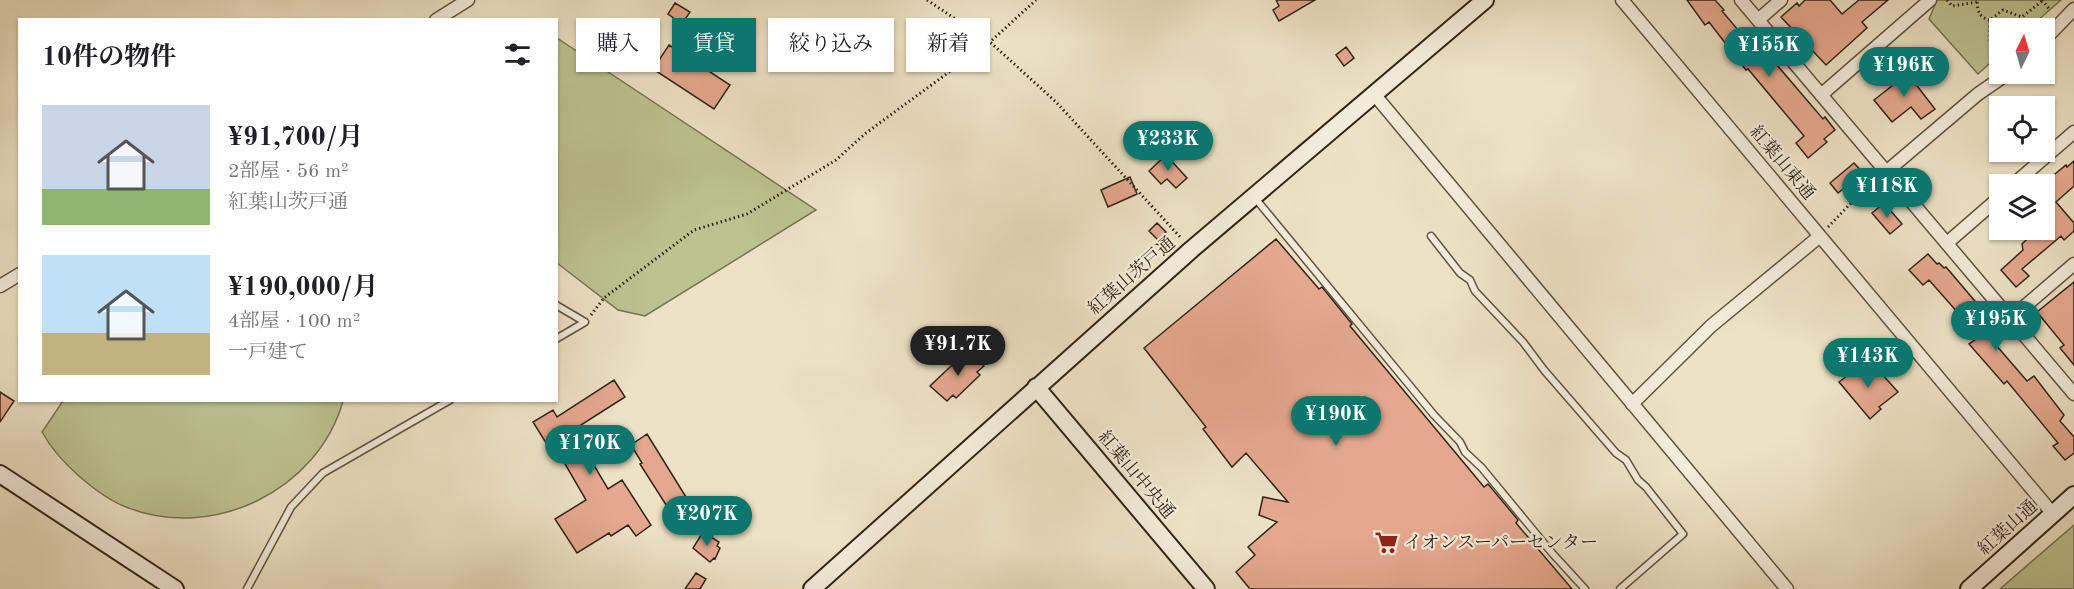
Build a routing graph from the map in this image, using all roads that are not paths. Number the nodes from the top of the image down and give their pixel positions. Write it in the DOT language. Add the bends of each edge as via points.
graph roads {
  1 [pos="468,0"];
  2 [pos="1485,0"];
  3 [pos="1623,0"];
  4 [pos="1741,0"];
  5 [pos="1780,0"];
  6 [pos="1930,0"];
  7 [pos="2074,9"];
  8 [pos="439,18"];
  9 [pos="1758,20"];
  10 [pos="2055,29"];
  11 [pos="1992,84"];
  12 [pos="1374,94"];
  13 [pos="1821,94"];
  14 [pos="2074,132"];
  15 [pos="2026,174"];
  16 [pos="1884,177"];
  17 [pos="1253,197"];
  18 [pos="1989,207"];
  19 [pos="1824,231"];
  20 [pos="1431,236"];
  21 [pos="1947,243"];
  22 [pos="2074,264"];
  23 [pos="18,275"];
  24 [pos="0,286"];
  25 [pos="558,306"];
  26 [pos="2010,319"];
  27 [pos="558,338"];
  28 [pos="1036,387"];
  29 [pos="2074,394"];
  30 [pos="447,402"];
  31 [pos="1632,404"];
  32 [pos="0,474"];
  33 [pos="2074,495"];
  34 [pos="2053,514"];
  35 [pos="176,589"];
  36 [pos="247,589"];
  37 [pos="812,589"];
  38 [pos="1206,589"];
  39 [pos="1585,589"];
  40 [pos="1620,589"];
  41 [pos="1787,589"];
  42 [pos="1968,589"];
  1 -- 8 [label="street"];
  2 -- 12 [label="street, 紅葉山茨戸通"];
  3 -- 19 [label="street, 紅葉山東通"];
  4 -- 9 [label="street"];
  5 -- 9 [label="street"];
  6 -- 13 [label="street"];
  7 -- 10 [label="street"];
  9 -- 13 [label="street"];
  11 -- 16 [label="street"];
  12 -- 17 [label="street, 紅葉山茨戸通"];
  12 -- 31 [label="street"];
  13 -- 16 [label="street"];
  14 -- 15 [label="street"];
  16 -- 21 [label="street"];
  17 -- 28 [label="street, 紅葉山茨戸通"];
  17 -- 39 [label="lane" via="1434,416 1461,442 1465,452"];
  18 -- 21 [label="street"];
  19 -- 31 [label="street" via="1711,326"];
  19 -- 34 [label="street, 紅葉山東通"];
  20 -- 40 [label="lane" via="1470,280 1474,291 1626,460 1683,534"];
  21 -- 26 [label="street"];
  22 -- 26 [label="street"];
  23 -- 24 [label="street"];
  25 -- 27 [label="lane" via="585,322"];
  26 -- 29 [label="street"];
  28 -- 37 [label="street, 紅葉山茨戸通"];
  28 -- 38 [label="street, 紅葉山中央通"];
  30 -- 36 [label="lane" via="323,473 291,507"];
  31 -- 41 [label="street"];
  32 -- 35 [label="street"];
  33 -- 34 [label="street, 紅葉山通"];
  34 -- 42 [label="street, 紅葉山通"];
}
